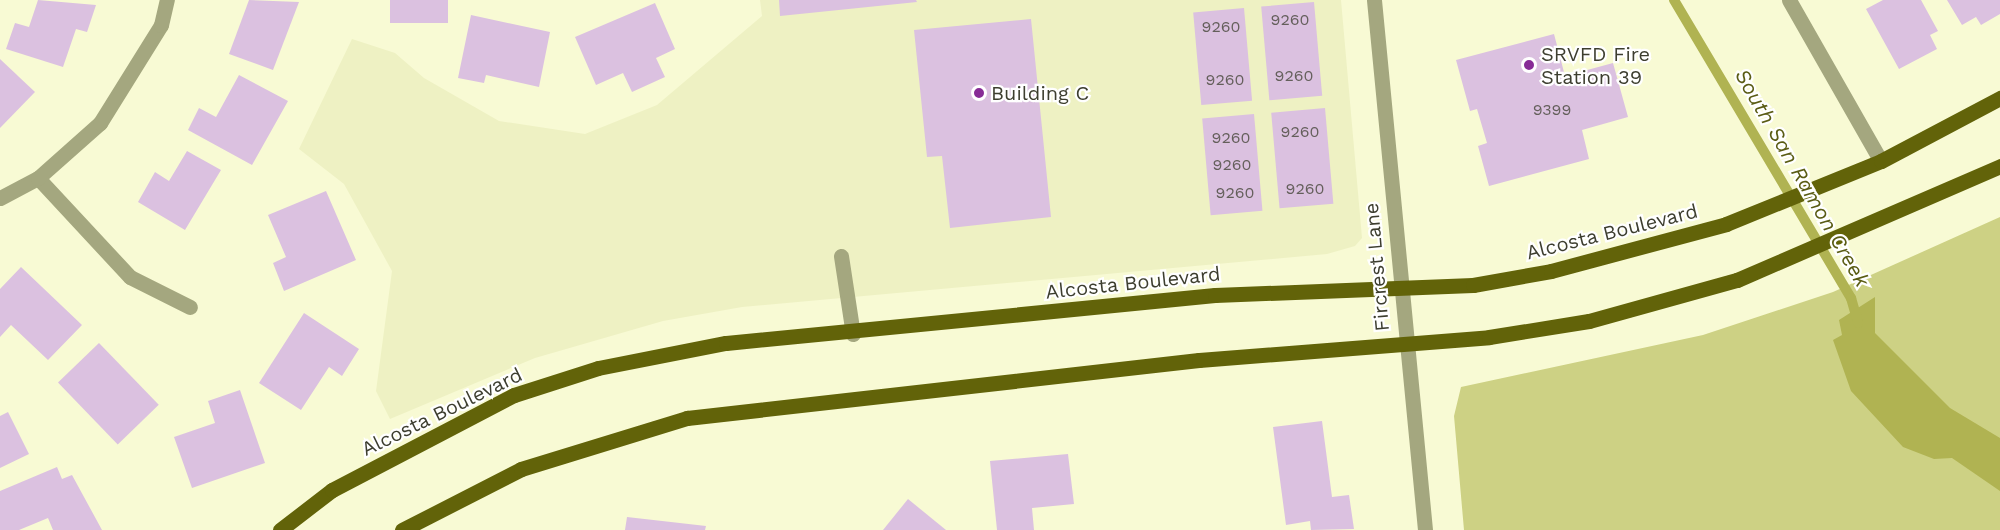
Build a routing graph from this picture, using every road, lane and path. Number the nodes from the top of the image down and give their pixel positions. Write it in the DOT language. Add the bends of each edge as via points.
graph roads {
  1 [pos="167,0"];
  2 [pos="1374,0"];
  3 [pos="1789,0"];
  4 [pos="2000,98"];
  5 [pos="1881,161"];
  6 [pos="2000,166"];
  7 [pos="38,178"];
  8 [pos="0,198"];
  9 [pos="841,256"];
  10 [pos="1399,289"];
  11 [pos="190,307"];
  12 [pos="853,333"];
  13 [pos="1404,343"];
  14 [pos="280,530"];
  15 [pos="402,530"];
  16 [pos="1425,530"];
  1 -- 7 [label="street" via="161,25 100,123"];
  2 -- 10 [label="street, Fircrest Lane"];
  3 -- 5 [label="street"];
  4 -- 5 [label="main road, Alcosta Boulevard"];
  5 -- 10 [label="main road, Alcosta Boulevard" via="1726,224 1632,250 1473,285"];
  6 -- 13 [label="main road" via="1898,214 1737,280 1589,321"];
  7 -- 8 [label="street"];
  7 -- 11 [label="street" via="130,277"];
  9 -- 12 [label="street"];
  10 -- 12 [label="main road, Alcosta Boulevard" via="1215,295"];
  10 -- 13 [label="street, Fircrest Lane"];
  12 -- 14 [label="main road, Alcosta Boulevard" via="726,343 598,368 514,395 332,490"];
  13 -- 15 [label="main road" via="1200,360 687,418 521,469"];
  13 -- 16 [label="street, Fircrest Lane"];
}
